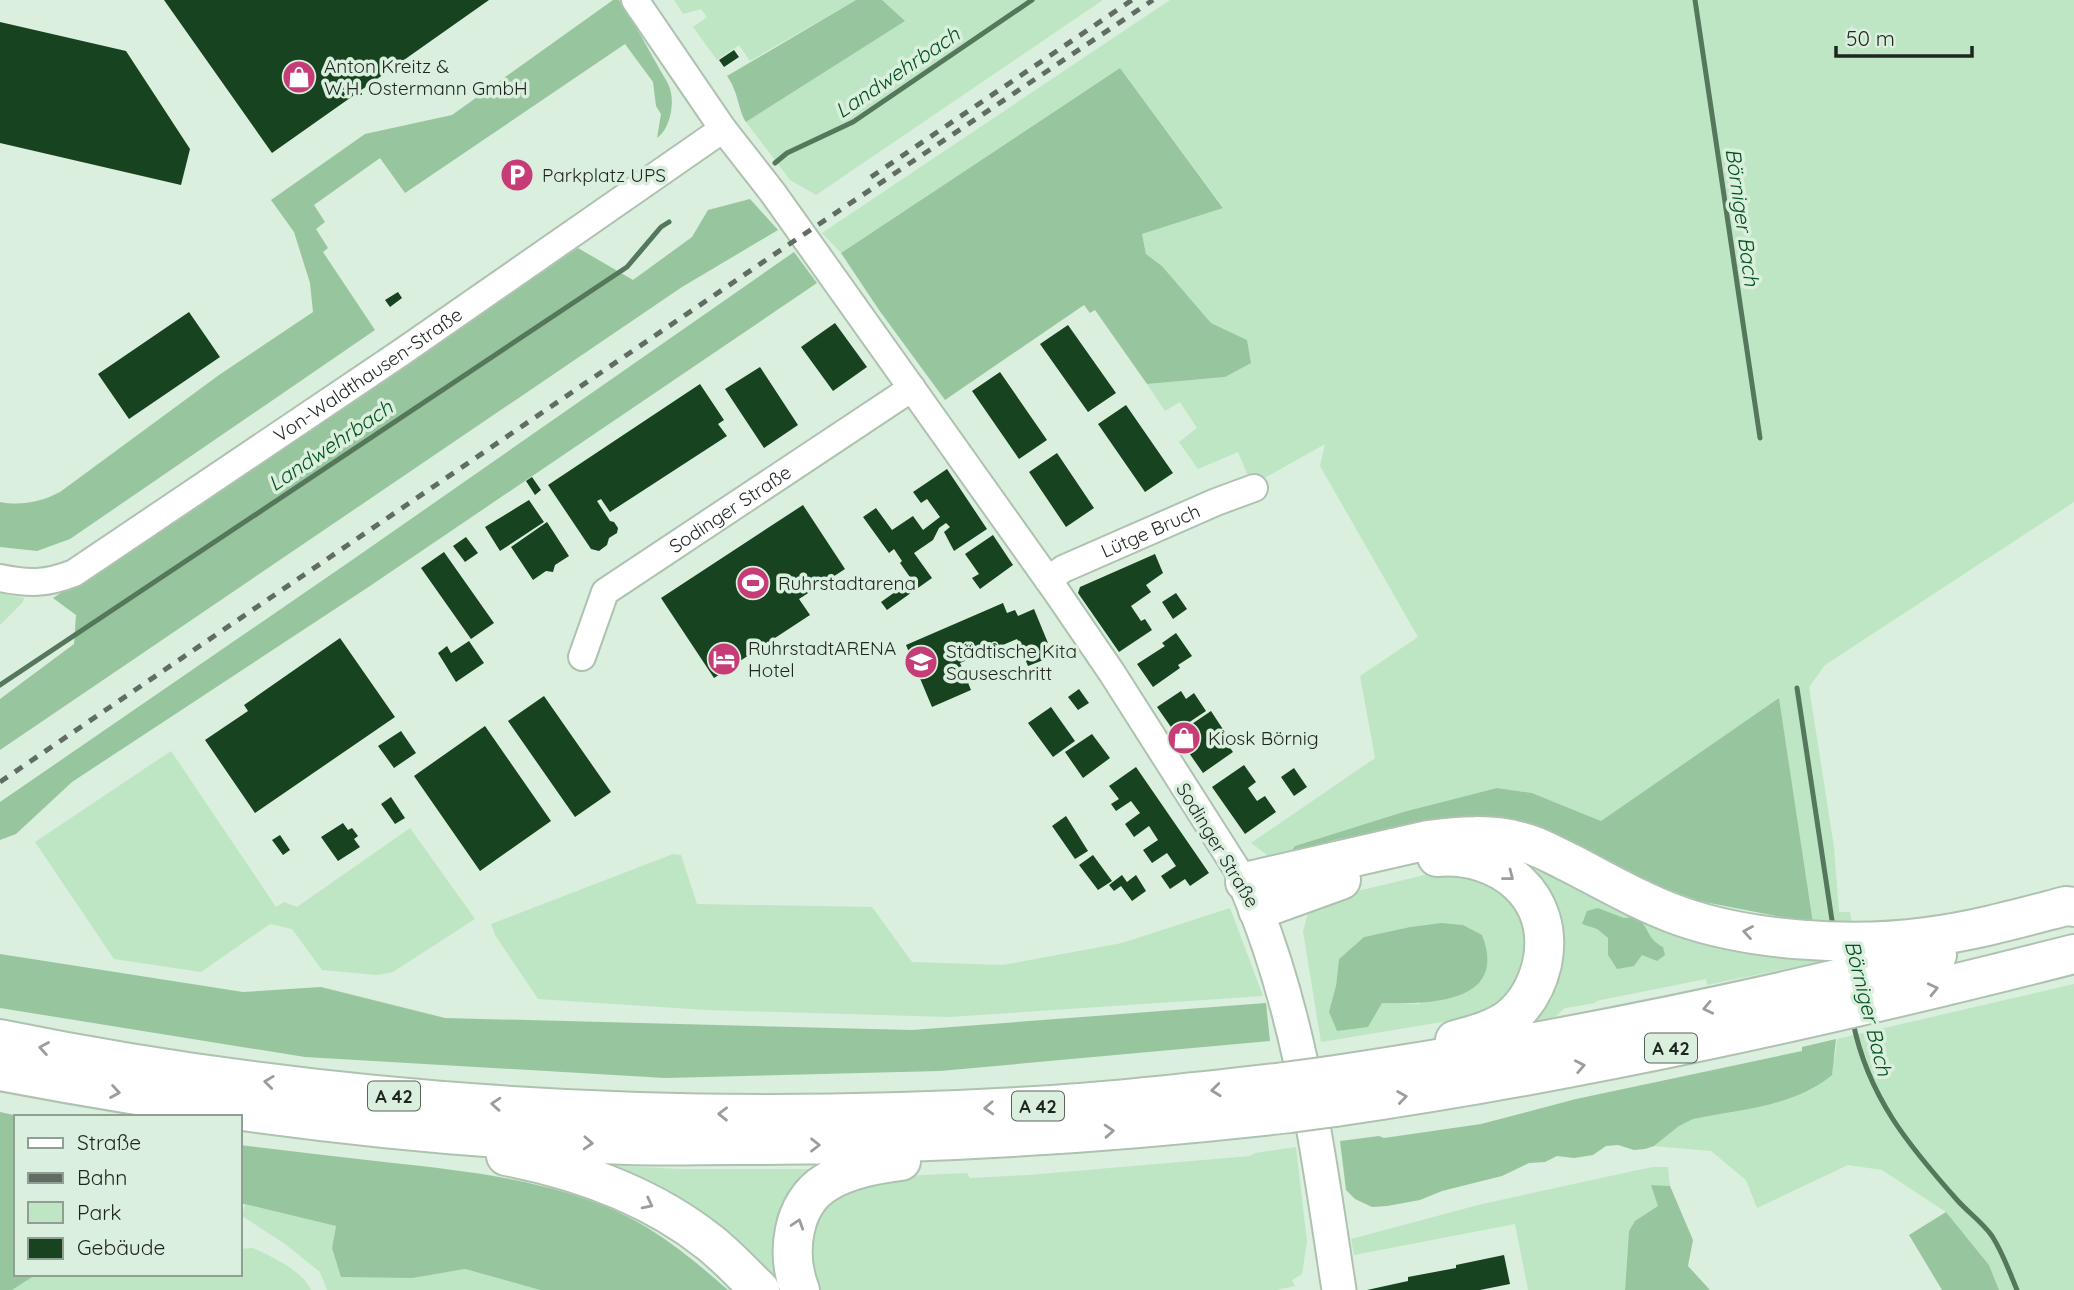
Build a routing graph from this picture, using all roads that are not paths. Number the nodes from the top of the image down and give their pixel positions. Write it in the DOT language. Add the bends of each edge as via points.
graph roads {
  1 [pos="635,0"];
  2 [pos="723,129"];
  3 [pos="912,388"];
  4 [pos="1254,488"];
  5 [pos="0,578"];
  6 [pos="1048,580"];
  7 [pos="582,657"];
  8 [pos="1251,896"];
  9 [pos="2074,907"];
  10 [pos="2074,921"];
  11 [pos="2074,954"];
  12 [pos="1860,973"];
  13 [pos="0,1039"];
  14 [pos="0,1071"];
  15 [pos="1336,1086"];
  16 [pos="1287,1098"];
  17 [pos="349,1123"];
  18 [pos="1041,1137"];
  19 [pos="760,1290"];
  20 [pos="800,1290"];
  21 [pos="1339,1290"];
  1 -- 2 [label="street, Sodinger Straße"];
  2 -- 3 [label="street, Sodinger Straße"];
  2 -- 5 [label="street, Von-Waldthausen-Straße" via="74,573 44,582"];
  3 -- 6 [label="street, Sodinger Straße"];
  3 -- 7 [label="street, Sodinger Straße" via="605,592"];
  4 -- 6 [label="street, Lütge Bruch" via="1063,569"];
  6 -- 8 [label="street, Sodinger Straße" via="1112,673"];
  12 -- 8 [label="highway, one-way" via="1816,940 1725,929 1682,917 1634,898 1551,853 1494,836 1427,841"];
  8 -- 15 [label="highway, one-way" via="1453,856 1496,866 1513,877 1539,913 1544,937 1537,984 1509,1018 1483,1032 1385,1052"];
  8 -- 21 [label="main road, Sodinger Straße" via="1284,986 1298,1043"];
  9 -- 12 [label="highway" via="1925,937"];
  10 -- 12 [label="highway, A 42"];
  12 -- 11 [label="highway, A 42, one-way"];
  12 -- 15 [label="highway, A 42" via="1826,998 1656,1052 1539,1074"];
  16 -- 13 [label="highway, A 42, one-way" via="918,1112 632,1111 406,1097 290,1084 150,1066"];
  14 -- 17 [label="highway, A 42, one-way" via="170,1101"];
  15 -- 16 [label="highway, A 42, bridge"];
  18 -- 16 [label="highway, A 42, one-way" via="1170,1127"];
  17 -- 18 [label="highway, A 42, one-way" via="476,1137 630,1145 840,1145"];
  17 -- 19 [label="highway, one-way" via="388,1143 526,1160 621,1190 709,1242"];
  20 -- 18 [label="highway, one-way" via="793,1273 797,1224 807,1202 825,1183 885,1163 990,1155"];
}
